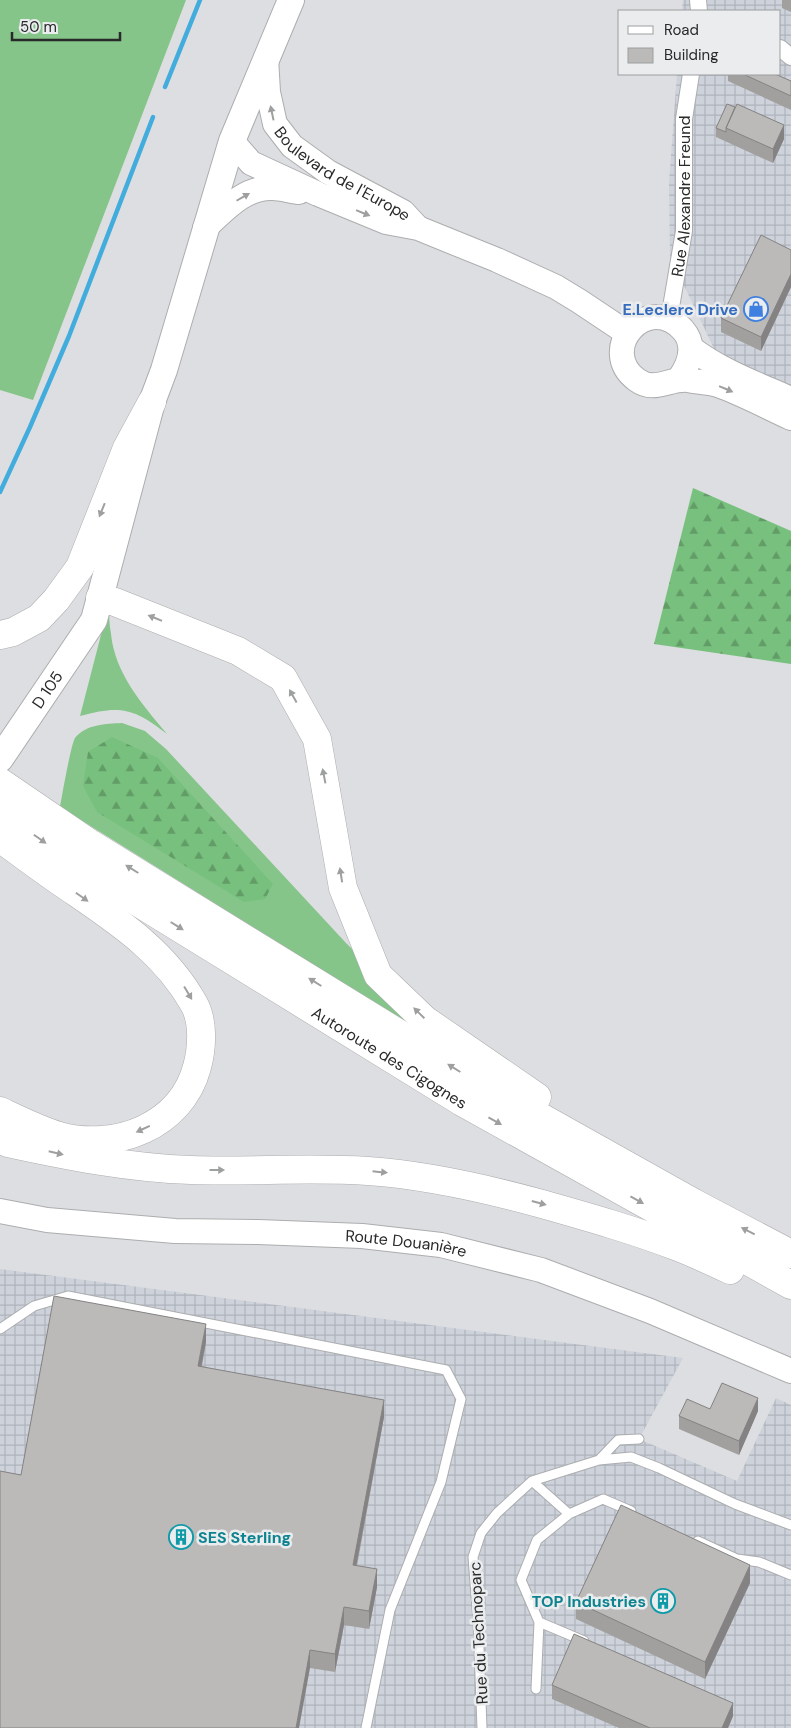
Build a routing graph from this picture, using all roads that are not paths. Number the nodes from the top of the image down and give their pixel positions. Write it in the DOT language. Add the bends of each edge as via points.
graph roads {
  1 [pos="291,0"];
  2 [pos="781,49"];
  3 [pos="791,57"];
  4 [pos="266,58"];
  5 [pos="691,75"];
  6 [pos="232,141"];
  7 [pos="318,194"];
  8 [pos="205,228"];
  9 [pos="418,228"];
  10 [pos="669,319"];
  11 [pos="627,333"];
  12 [pos="691,348"];
  13 [pos="679,379"];
  14 [pos="791,399"];
  15 [pos="152,402"];
  16 [pos="791,418"];
  17 [pos="97,609"];
  18 [pos="0,635"];
  19 [pos="2,756"];
  20 [pos="0,782"];
  21 [pos="0,811"];
  22 [pos="0,838"];
  23 [pos="0,1111"];
  24 [pos="3,1142"];
  25 [pos="694,1203"];
  26 [pos="0,1211"];
  27 [pos="791,1254"];
  28 [pos="791,1285"];
  29 [pos="791,1296"];
  30 [pos="0,1329"];
  31 [pos="791,1371"];
  32 [pos="639,1439"];
  33 [pos="599,1460"];
  34 [pos="532,1482"];
  35 [pos="569,1514"];
  36 [pos="639,1515"];
  37 [pos="791,1525"];
  38 [pos="692,1539"];
  39 [pos="791,1575"];
  40 [pos="539,1622"];
  41 [pos="592,1645"];
  42 [pos="536,1688"];
  43 [pos="366,1728"];
  44 [pos="482,1728"];
  1 -- 4 [label="main road, D 105"];
  2 -- 3 [label="street"];
  4 -- 6 [label="main road, D 105"];
  9 -- 4 [label="street, Boulevard de l'Europe, one-way" via="403,212 328,172 292,146 274,124"];
  5 -- 10 [label="street, Rue Alexandre Freund" via="684,119 684,231"];
  6 -- 7 [label="street, Boulevard de l'Europe" via="251,163"];
  6 -- 8 [label="main road, D 105"];
  8 -- 7 [label="street, Boulevard de l'Europe, one-way" via="236,200 252,192 270,188"];
  7 -- 9 [label="street, Boulevard de l'Europe, one-way" via="386,222"];
  8 -- 15 [label="main road, D 105"];
  9 -- 11 [label="street, Boulevard de l'Europe" via="556,287"];
  10 -- 11 [label="street" via="647,318"];
  10 -- 12 [label="street" via="684,331"];
  11 -- 13 [label="street" via="623,340 624,366 638,381 661,386"];
  12 -- 13 [label="street" via="688,366"];
  12 -- 14 [label="street" via="707,361"];
  13 -- 16 [label="street, one-way" via="718,386"];
  15 -- 17 [label="main road, D 105"];
  15 -- 18 [label="highway, one-way" via="127,448 80,567 39,618"];
  17 -- 19 [label="main road, D 105"];
  25 -- 17 [label="highway, one-way" via="668,1172 507,1077 426,1020 378,974 343,888 316,739 283,678 238,651 115,602"];
  25 -- 20 [label="highway, Autoroute des Cigognes, one-way" via="462,1073 92,844"];
  21 -- 28 [label="highway, Autoroute des Cigognes, one-way" via="79,866 462,1102"];
  22 -- 23 [label="highway, one-way" via="118,921 154,951 180,980 196,1007 201,1026 200,1055 195,1074 178,1105 160,1121 138,1132 116,1138 81,1140 59,1136"];
  24 -- 29 [label="highway, one-way" via="69,1156 191,1170 295,1168 426,1177 489,1190 598,1220 678,1247"];
  27 -- 25 [label="highway, Autoroute des Cigognes, one-way"];
  26 -- 31 [label="street, Route Douanière" via="47,1220 157,1230 362,1236 441,1246 541,1270 650,1311"];
  30 -- 43 [label="lane" via="34,1306 68,1296 446,1370 461,1399 442,1482 390,1610"];
  32 -- 33 [label="lane, Rue du Technoparc" via="618,1440"];
  33 -- 34 [label="lane, Rue du Technoparc"];
  33 -- 37 [label="lane, Rue du Technoparc" via="631,1457 735,1504"];
  34 -- 35 [label="lane"];
  34 -- 44 [label="lane, Rue du Technoparc" via="496,1513 481,1533 473,1557"];
  35 -- 36 [label="lane" via="603,1499"];
  35 -- 40 [label="lane" via="537,1540 521,1580"];
  38 -- 39 [label="lane" via="737,1559 760,1562"];
  40 -- 41 [label="lane"];
  40 -- 42 [label="lane"];
}
